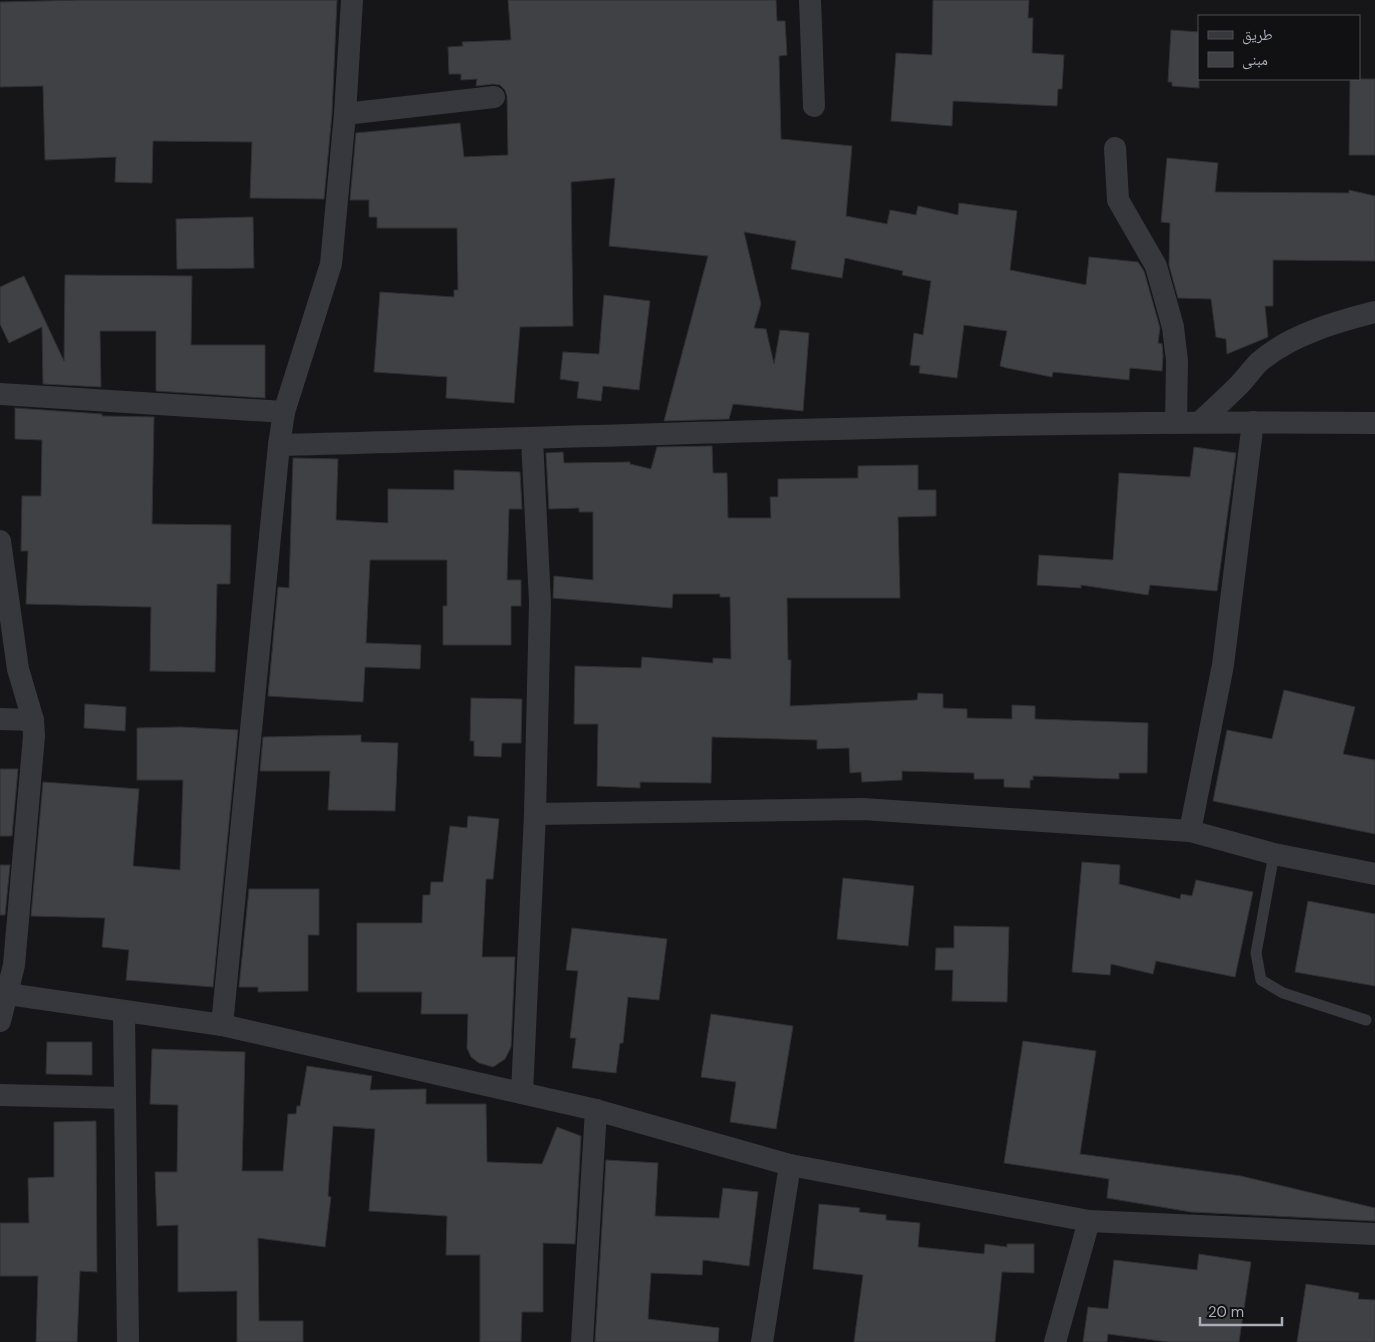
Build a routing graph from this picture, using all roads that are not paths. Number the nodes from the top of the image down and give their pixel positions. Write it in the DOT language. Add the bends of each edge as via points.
graph roads {
  1 [pos="352,0"];
  2 [pos="810,0"];
  3 [pos="494,97"];
  4 [pos="814,106"];
  5 [pos="345,114"];
  6 [pos="1115,148"];
  7 [pos="1375,312"];
  8 [pos="0,394"];
  9 [pos="284,412"];
  10 [pos="1200,422"];
  11 [pos="1253,422"];
  12 [pos="1176,423"];
  13 [pos="1375,423"];
  14 [pos="532,438"];
  15 [pos="279,445"];
  16 [pos="0,541"];
  17 [pos="0,719"];
  18 [pos="33,720"];
  19 [pos="535,814"];
  20 [pos="1190,831"];
  21 [pos="1274,854"];
  22 [pos="1375,874"];
  23 [pos="3,993"];
  24 [pos="124,1012"];
  25 [pos="1366,1020"];
  26 [pos="0,1021"];
  27 [pos="222,1024"];
  28 [pos="522,1093"];
  29 [pos="0,1095"];
  30 [pos="124,1098"];
  31 [pos="596,1110"];
  32 [pos="790,1165"];
  33 [pos="1089,1221"];
  34 [pos="1375,1234"];
  35 [pos="128,1342"];
  36 [pos="582,1342"];
  37 [pos="762,1342"];
  38 [pos="1055,1342"];
  1 -- 5 [label="street"];
  2 -- 4 [label="street"];
  3 -- 5 [label="street"];
  5 -- 9 [label="street" via="330,264"];
  6 -- 12 [label="street" via="1118,200 1156,266 1173,327 1177,361"];
  7 -- 10 [label="street" via="1323,328 1275,350"];
  8 -- 9 [label="street"];
  9 -- 15 [label="street"];
  10 -- 11 [label="street"];
  10 -- 12 [label="street"];
  11 -- 13 [label="street"];
  11 -- 20 [label="street" via="1223,665"];
  12 -- 14 [label="street"];
  14 -- 15 [label="street"];
  14 -- 19 [label="street" via="540,602"];
  15 -- 27 [label="street"];
  16 -- 18 [label="street" via="18,669"];
  17 -- 18 [label="street"];
  18 -- 23 [label="street" via="14,965"];
  19 -- 20 [label="street" via="863,809"];
  19 -- 28 [label="street"];
  20 -- 21 [label="street"];
  21 -- 22 [label="street"];
  21 -- 25 [label="lane" via="1256,953 1261,980 1283,993"];
  23 -- 24 [label="street"];
  23 -- 26 [label="street"];
  24 -- 27 [label="street"];
  24 -- 30 [label="street"];
  27 -- 28 [label="street"];
  28 -- 31 [label="street"];
  29 -- 30 [label="street"];
  30 -- 35 [label="street"];
  31 -- 32 [label="street"];
  31 -- 36 [label="street"];
  32 -- 33 [label="street"];
  32 -- 37 [label="street"];
  33 -- 34 [label="street"];
  33 -- 38 [label="street"];
}
